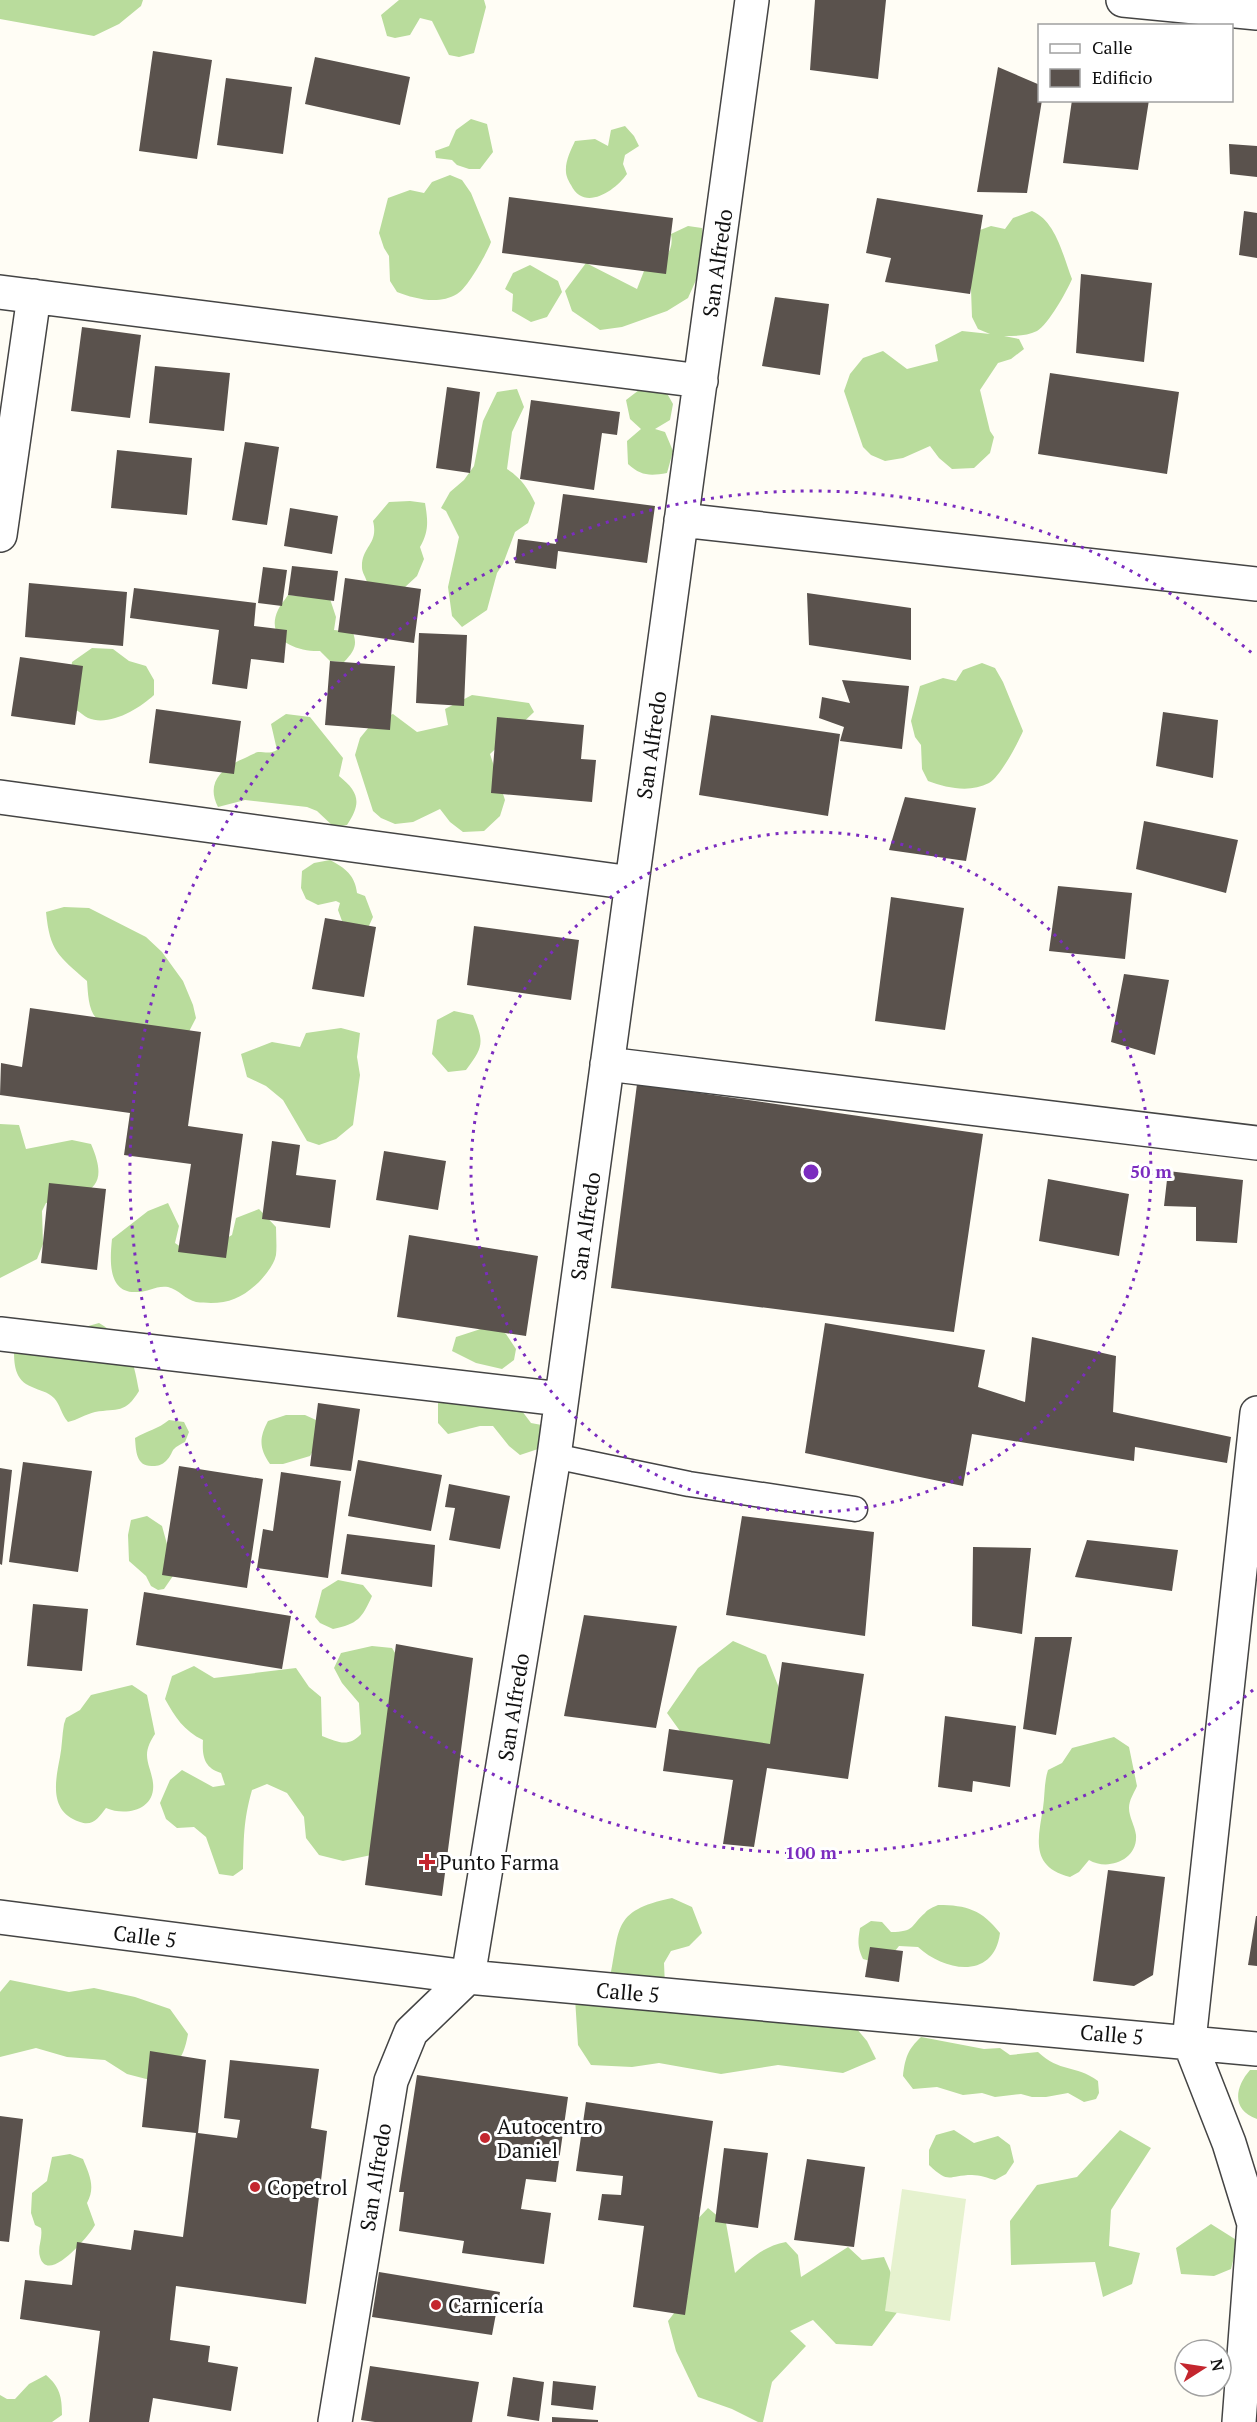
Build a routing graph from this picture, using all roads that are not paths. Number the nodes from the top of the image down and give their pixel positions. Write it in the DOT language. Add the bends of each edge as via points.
graph roads {
  1 [pos="752,0"];
  2 [pos="1123,0"];
  3 [pos="1257,13"];
  4 [pos="0,292"];
  5 [pos="34,296"];
  6 [pos="701,381"];
  7 [pos="681,520"];
  8 [pos="0,535"];
  9 [pos="1257,584"];
  10 [pos="0,797"];
  11 [pos="632,883"];
  12 [pos="607,1064"];
  13 [pos="1257,1143"];
  14 [pos="0,1334"];
  15 [pos="561,1399"];
  16 [pos="1257,1413"];
  17 [pos="554,1456"];
  18 [pos="855,1509"];
  19 [pos="0,1917"];
  20 [pos="468,1977"];
  21 [pos="1189,2041"];
  22 [pos="1257,2049"];
  23 [pos="1256,2222"];
  24 [pos="335,2422"];
  25 [pos="1239,2422"];
  1 -- 6 [label="street, San Alfredo"];
  2 -- 3 [label="street"];
  4 -- 5 [label="street"];
  5 -- 6 [label="street"];
  5 -- 8 [label="street"];
  6 -- 7 [label="street, San Alfredo"];
  7 -- 9 [label="street"];
  7 -- 11 [label="street, San Alfredo"];
  10 -- 11 [label="street"];
  11 -- 12 [label="street, San Alfredo"];
  12 -- 13 [label="street"];
  12 -- 15 [label="street, San Alfredo"];
  14 -- 15 [label="street"];
  15 -- 17 [label="street, San Alfredo"];
  16 -- 21 [label="street"];
  17 -- 18 [label="lane" via="689,1484"];
  17 -- 20 [label="street, San Alfredo"];
  19 -- 20 [label="street, Calle 5"];
  20 -- 21 [label="street, Calle 5"];
  20 -- 24 [label="street, San Alfredo" via="411,2032 391,2081"];
  21 -- 22 [label="street, Calle 5"];
  21 -- 23 [label="street"];
  23 -- 25 [label="street"];
}
